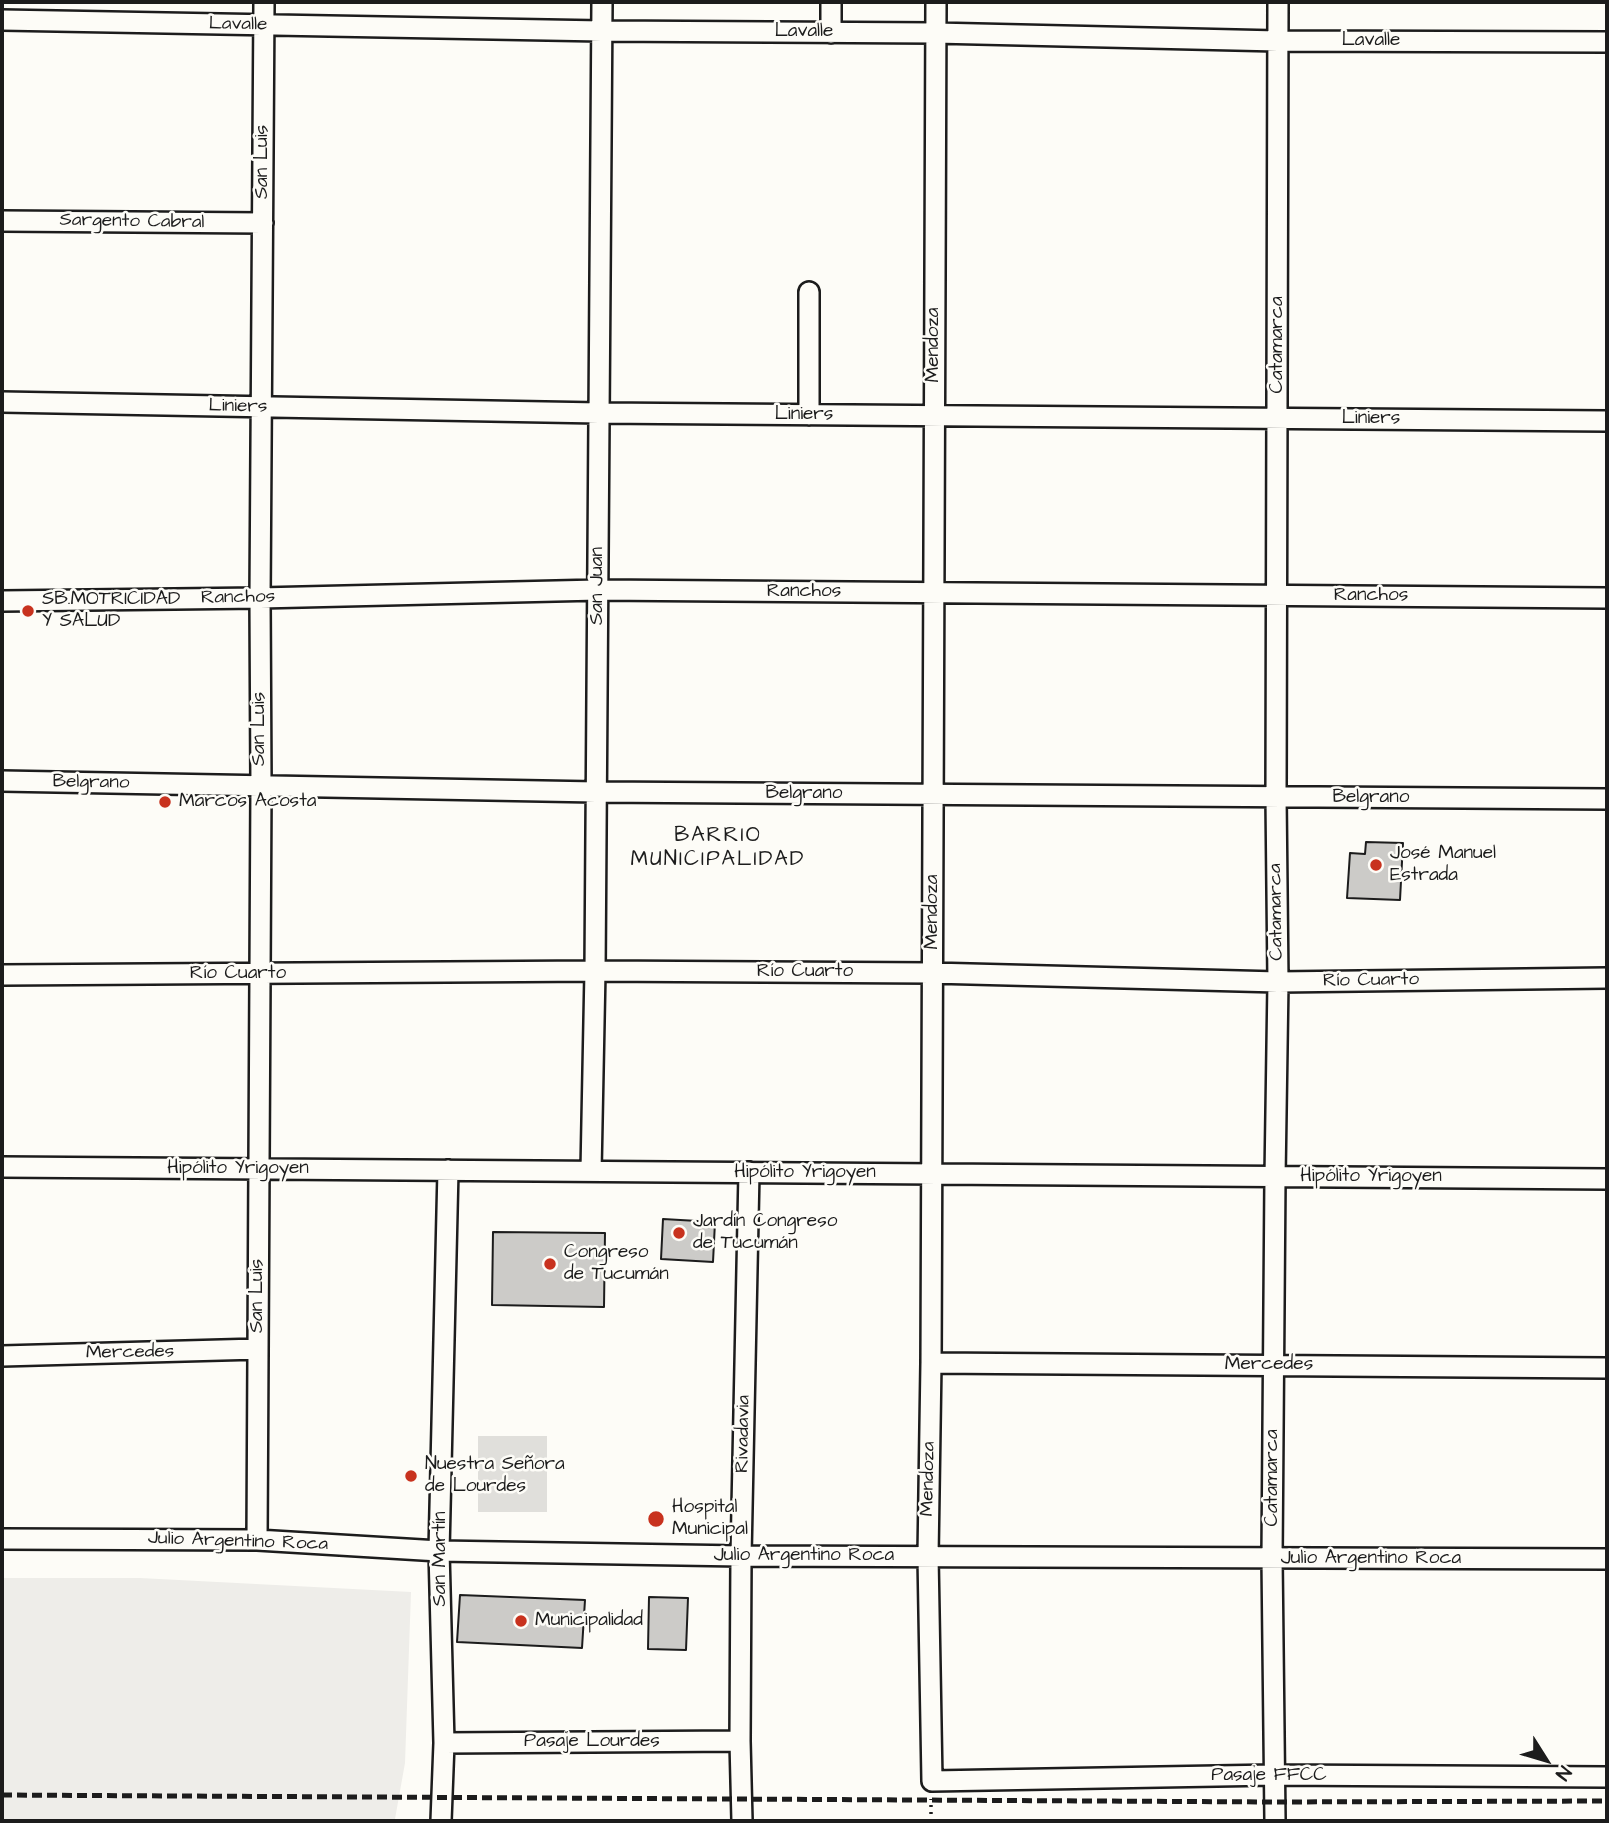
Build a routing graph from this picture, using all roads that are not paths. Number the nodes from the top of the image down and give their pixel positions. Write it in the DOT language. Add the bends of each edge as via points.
graph roads {
  1 [pos="264,2"];
  2 [pos="602,2"];
  3 [pos="831,2"];
  4 [pos="936,2"];
  5 [pos="1278,2"];
  6 [pos="2,20"];
  7 [pos="264,25"];
  8 [pos="602,31"];
  9 [pos="831,33"];
  10 [pos="935,33"];
  11 [pos="1278,41"];
  12 [pos="1607,42"];
  13 [pos="2,220"];
  14 [pos="263,223"];
  15 [pos="809,292"];
  16 [pos="2,402"];
  17 [pos="262,407"];
  18 [pos="599,413"];
  19 [pos="809,415"];
  20 [pos="934,416"];
  21 [pos="1278,418"];
  22 [pos="1607,421"];
  23 [pos="598,590"];
  24 [pos="934,593"];
  25 [pos="1277,595"];
  26 [pos="260,598"];
  27 [pos="1607,598"];
  28 [pos="2,601"];
  29 [pos="2,781"];
  30 [pos="261,786"];
  31 [pos="596,792"];
  32 [pos="933,794"];
  33 [pos="1276,797"];
  34 [pos="1607,799"];
  35 [pos="595,971"];
  36 [pos="932,973"];
  37 [pos="2,975"];
  38 [pos="259,975"];
  39 [pos="1607,978"];
  40 [pos="1278,982"];
  41 [pos="2,1167"];
  42 [pos="259,1169"];
  43 [pos="448,1170"];
  44 [pos="591,1171"];
  45 [pos="749,1172"];
  46 [pos="932,1173"];
  47 [pos="1275,1177"];
  48 [pos="1607,1179"];
  49 [pos="258,1349"];
  50 [pos="2,1356"];
  51 [pos="931,1363"];
  52 [pos="1274,1365"];
  53 [pos="1607,1368"];
  54 [pos="2,1539"];
  55 [pos="257,1540"];
  56 [pos="439,1551"];
  57 [pos="741,1556"];
  58 [pos="928,1556"];
  59 [pos="1272,1558"];
  60 [pos="1607,1559"];
  61 [pos="740,1741"];
  62 [pos="443,1743"];
  63 [pos="1274,1775"];
  64 [pos="1607,1777"];
  65 [pos="932,1782"];
  66 [pos="442,1821"];
  67 [pos="742,1821"];
  68 [pos="1275,1821"];
  1 -- 7 [label="street, San Luis"];
  2 -- 8 [label="street, San Juan"];
  3 -- 9 [label="street"];
  4 -- 10 [label="street, Mendoza"];
  5 -- 11 [label="street, Catamarca"];
  6 -- 7 [label="street, Lavalle"];
  7 -- 8 [label="street, Lavalle"];
  7 -- 14 [label="street, San Luis"];
  8 -- 9 [label="street, Lavalle"];
  8 -- 18 [label="street, San Juan"];
  9 -- 10 [label="street, Lavalle"];
  10 -- 11 [label="street, Lavalle"];
  10 -- 20 [label="street, Mendoza"];
  11 -- 12 [label="street, Lavalle"];
  11 -- 21 [label="street, Catamarca"];
  13 -- 14 [label="street, Sargento Cabral"];
  14 -- 17 [label="street, San Luis"];
  15 -- 19 [label="street"];
  16 -- 17 [label="street, Liniers"];
  17 -- 18 [label="street, Liniers"];
  17 -- 26 [label="street, San Luis"];
  18 -- 19 [label="street, Liniers"];
  18 -- 23 [label="street, San Juan"];
  19 -- 20 [label="street, Liniers"];
  20 -- 21 [label="street, Liniers"];
  20 -- 24 [label="street, Mendoza"];
  21 -- 22 [label="street, Liniers"];
  21 -- 25 [label="street, Catamarca"];
  23 -- 24 [label="street, Ranchos"];
  23 -- 26 [label="street, Ranchos"];
  23 -- 31 [label="street, San Juan"];
  24 -- 25 [label="street, Ranchos"];
  24 -- 32 [label="street, Mendoza"];
  25 -- 27 [label="street, Ranchos"];
  25 -- 33 [label="street, Catamarca"];
  26 -- 28 [label="street, Ranchos"];
  26 -- 30 [label="street, San Luis"];
  29 -- 30 [label="street, Belgrano"];
  30 -- 31 [label="street, Belgrano"];
  30 -- 38 [label="street, San Luis"];
  31 -- 32 [label="street, Belgrano"];
  31 -- 35 [label="street, San Juan"];
  32 -- 33 [label="street, Belgrano"];
  32 -- 36 [label="street, Mendoza"];
  33 -- 34 [label="street, Belgrano"];
  33 -- 40 [label="street, Catamarca"];
  35 -- 36 [label="street, Río Cuarto"];
  35 -- 38 [label="street, Río Cuarto"];
  35 -- 44 [label="street, San Juan"];
  36 -- 40 [label="street, Río Cuarto"];
  36 -- 46 [label="street, Mendoza"];
  37 -- 38 [label="street, Río Cuarto"];
  38 -- 42 [label="street, San Luis"];
  39 -- 40 [label="street, Río Cuarto"];
  40 -- 47 [label="street, Catamarca"];
  41 -- 42 [label="street, Hipólito Yrigoyen"];
  42 -- 43 [label="street, Hipólito Yrigoyen"];
  42 -- 49 [label="street, San Luis"];
  43 -- 44 [label="street, Hipólito Yrigoyen"];
  43 -- 56 [label="street, San Martín"];
  44 -- 45 [label="street, Hipólito Yrigoyen"];
  45 -- 46 [label="street, Hipólito Yrigoyen"];
  45 -- 57 [label="street, Rivadavia"];
  46 -- 47 [label="street, Hipólito Yrigoyen"];
  46 -- 51 [label="street, Mendoza"];
  47 -- 48 [label="street, Hipólito Yrigoyen"];
  47 -- 52 [label="street, Catamarca"];
  49 -- 50 [label="street, Mercedes"];
  49 -- 55 [label="street, San Luis"];
  51 -- 52 [label="street, Mercedes"];
  51 -- 58 [label="street, Mendoza"];
  52 -- 53 [label="street, Mercedes"];
  52 -- 59 [label="street, Catamarca"];
  54 -- 55 [label="street, Julio Argentino Roca"];
  55 -- 56 [label="street, Julio Argentino Roca"];
  56 -- 57 [label="street, Julio Argentino Roca"];
  56 -- 62 [label="street, San Martín"];
  57 -- 58 [label="street, Julio Argentino Roca"];
  57 -- 61 [label="street, Rivadavia"];
  58 -- 59 [label="street, Julio Argentino Roca"];
  58 -- 65 [label="street, Mendoza"];
  59 -- 60 [label="street, Julio Argentino Roca"];
  59 -- 63 [label="street, Catamarca"];
  61 -- 62 [label="street, Pasaje Lourdes"];
  61 -- 67 [label="street, Rivadavia"];
  62 -- 66 [label="street, San Martín"];
  63 -- 64 [label="street, Pasaje FFCC"];
  63 -- 65 [label="street, Pasaje FFCC"];
  63 -- 68 [label="street, Catamarca"];
}
